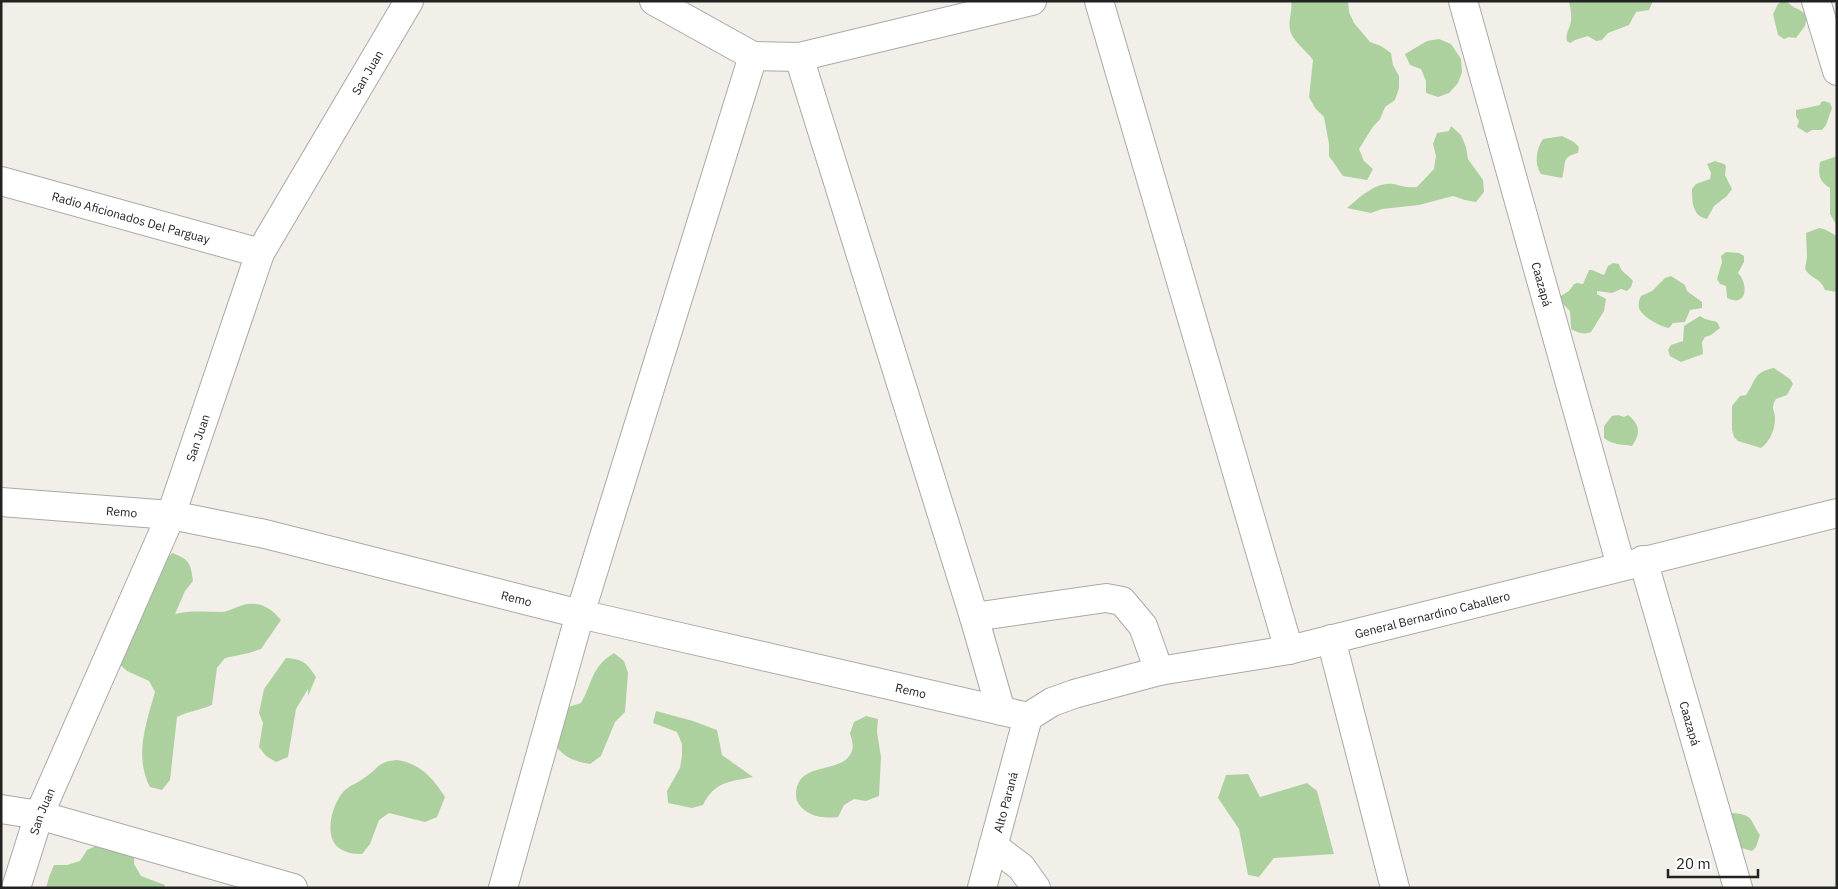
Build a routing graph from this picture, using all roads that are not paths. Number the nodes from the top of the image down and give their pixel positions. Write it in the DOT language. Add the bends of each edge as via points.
graph roads {
  1 [pos="408,1"];
  2 [pos="654,1"];
  3 [pos="1032,1"];
  4 [pos="1099,1"];
  5 [pos="1463,1"];
  6 [pos="1816,1"];
  7 [pos="753,56"];
  8 [pos="799,57"];
  9 [pos="1837,71"];
  10 [pos="1,181"];
  11 [pos="260,253"];
  12 [pos="1,502"];
  13 [pos="1837,513"];
  14 [pos="171,515"];
  15 [pos="1632,563"];
  16 [pos="580,614"];
  17 [pos="974,616"];
  18 [pos="1331,639"];
  19 [pos="1289,650"];
  20 [pos="1159,671"];
  21 [pos="1001,711"];
  22 [pos="1028,717"];
  23 [pos="1,809"];
  24 [pos="39,815"];
  25 [pos="993,846"];
  26 [pos="16,888"];
  27 [pos="293,888"];
  28 [pos="503,888"];
  29 [pos="982,888"];
  30 [pos="1036,888"];
  31 [pos="1395,888"];
  32 [pos="1738,888"];
  1 -- 11 [label="street, San Juan"];
  2 -- 7 [label="street"];
  3 -- 8 [label="street"];
  4 -- 19 [label="street"];
  5 -- 15 [label="street, Caazapá"];
  6 -- 9 [label="street"];
  7 -- 8 [label="street"];
  7 -- 16 [label="street"];
  8 -- 17 [label="street"];
  10 -- 11 [label="street, Radio Aficionados Del Parguay"];
  11 -- 14 [label="street, San Juan"];
  12 -- 14 [label="street, Remo"];
  13 -- 15 [label="street, General Bernardino Caballero"];
  14 -- 16 [label="street, Remo" via="264,534"];
  14 -- 24 [label="street, San Juan"];
  15 -- 18 [label="street, General Bernardino Caballero"];
  15 -- 32 [label="street, Caazapá"];
  16 -- 21 [label="street, Remo"];
  16 -- 28 [label="street"];
  17 -- 20 [label="street" via="1106,598 1122,600 1143,626"];
  17 -- 21 [label="street"];
  18 -- 19 [label="street, General Bernardino Caballero"];
  18 -- 31 [label="street"];
  19 -- 20 [label="street, General Bernardino Caballero"];
  20 -- 22 [label="street, General Bernardino Caballero" via="1074,694 1052,702"];
  21 -- 22 [label="street, Remo"];
  22 -- 25 [label="street, Alto Paraná"];
  23 -- 24 [label="street"];
  24 -- 26 [label="street, San Juan"];
  24 -- 27 [label="street"];
  25 -- 29 [label="street, Alto Paraná"];
  25 -- 30 [label="street" via="1022,867"];
}
